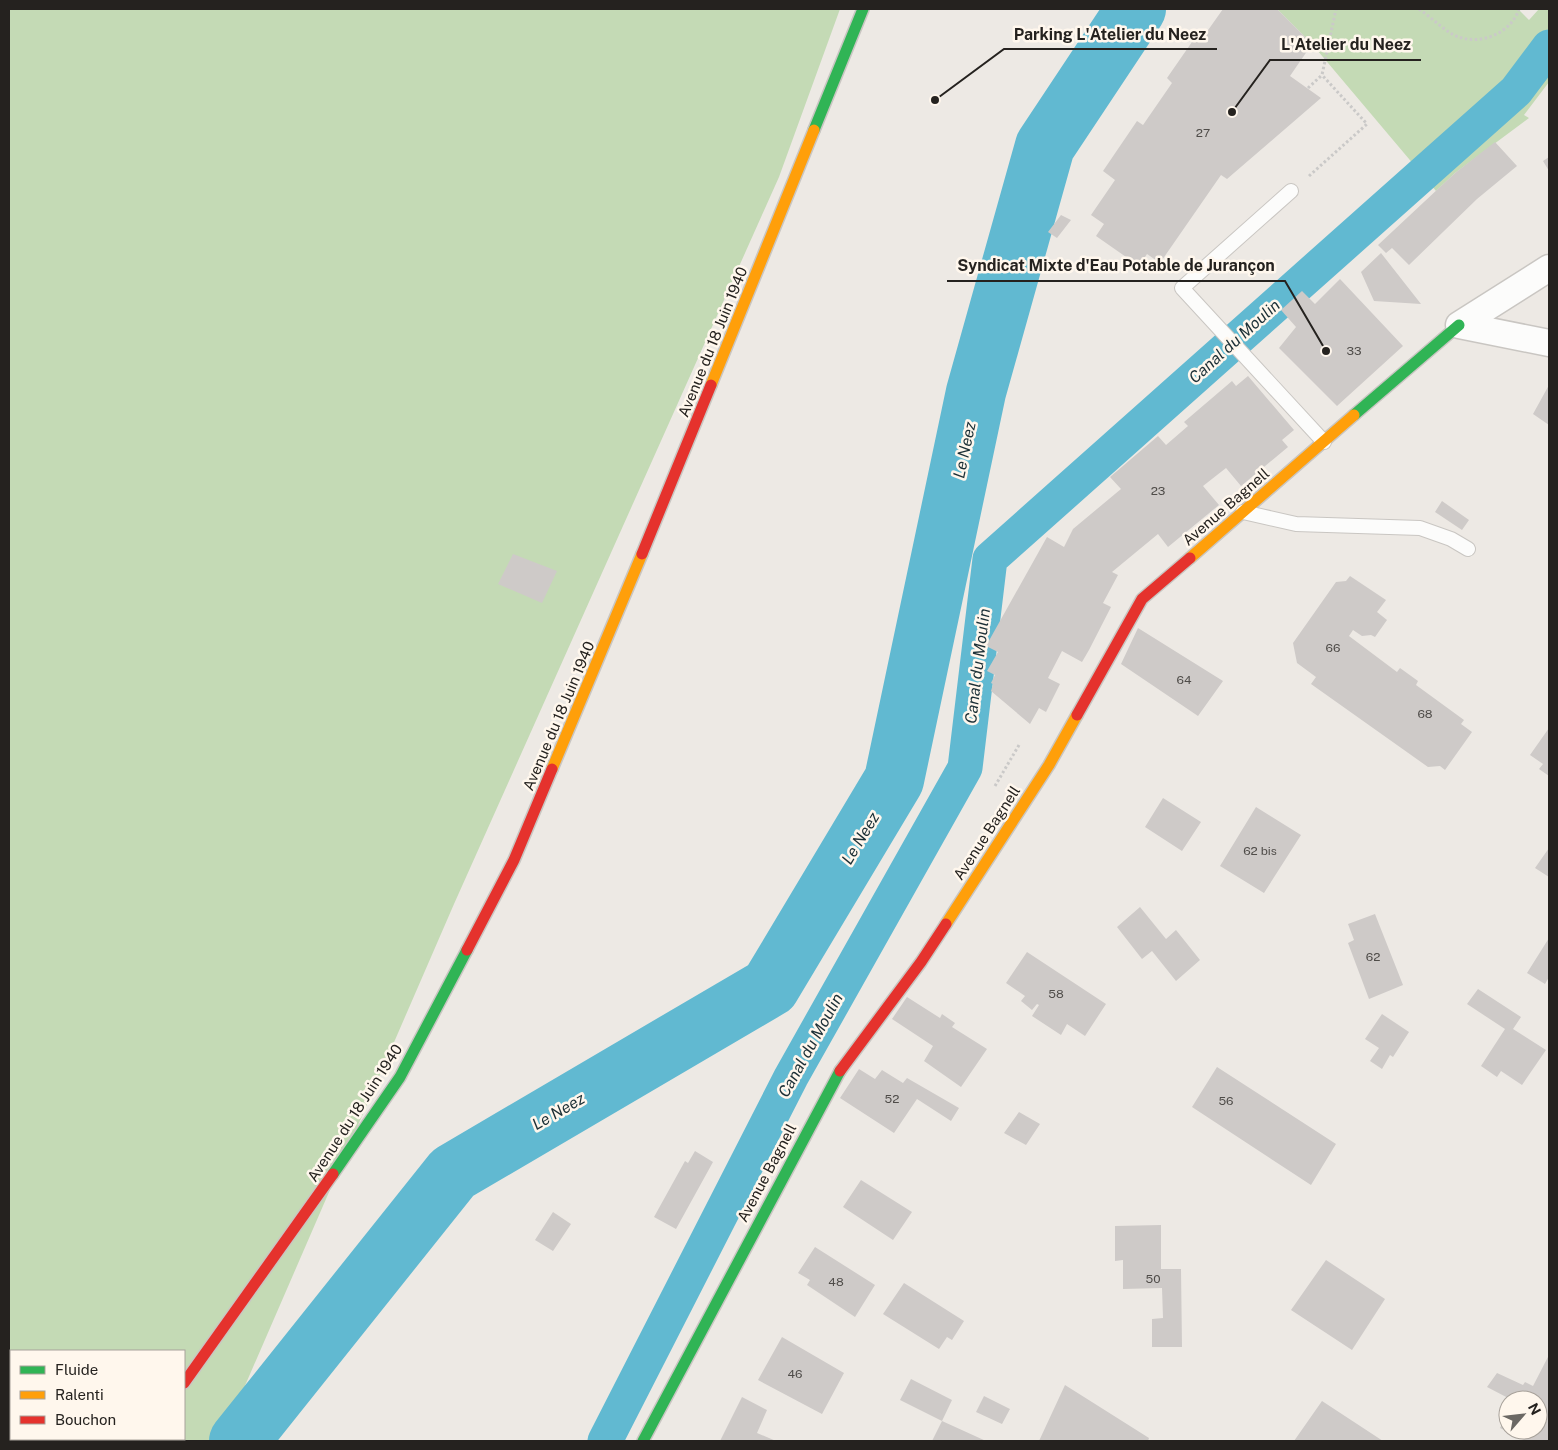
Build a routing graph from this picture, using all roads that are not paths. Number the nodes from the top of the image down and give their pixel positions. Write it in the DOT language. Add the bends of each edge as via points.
graph roads {
  1 [pos="863,9"];
  2 [pos="1291,191"];
  3 [pos="1549,268"];
  4 [pos="1459,325"];
  5 [pos="1549,343"];
  6 [pos="1324,442"];
  7 [pos="1243,512"];
  8 [pos="1468,549"];
  9 [pos="185,1382"];
  10 [pos="643,1441"];
  1 -- 9 [label="main road, Avenue du 18 Juin 1940" via="665,501 514,860 400,1077"];
  2 -- 6 [label="lane" via="1182,288"];
  3 -- 4 [label="street"];
  4 -- 5 [label="street"];
  4 -- 6 [label="main road, Avenue Bagnell"];
  6 -- 7 [label="main road, Avenue Bagnell"];
  7 -- 8 [label="lane" via="1296,524 1420,528"];
  7 -- 10 [label="main road, Avenue Bagnell" via="1142,599 1049,765 921,962 843,1065"];
}
